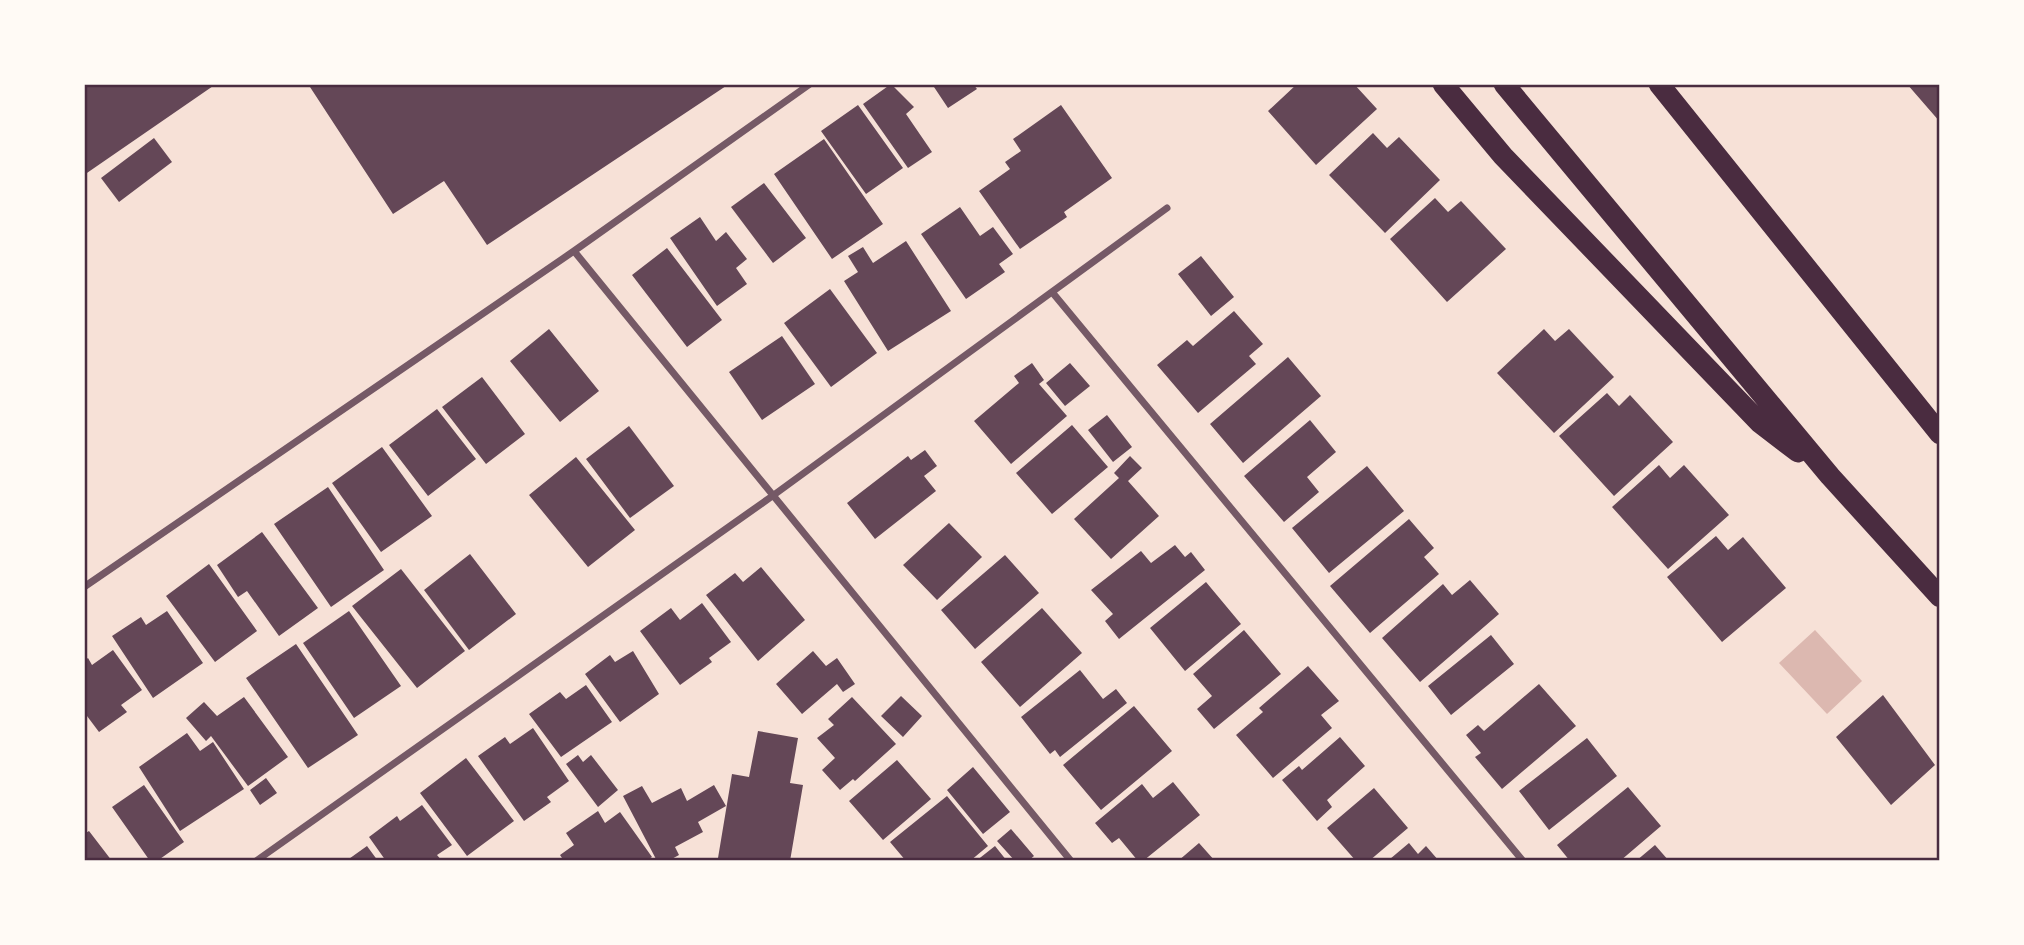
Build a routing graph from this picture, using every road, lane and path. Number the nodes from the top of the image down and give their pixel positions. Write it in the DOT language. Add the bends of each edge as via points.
graph roads {
  1 [pos="810,84"];
  2 [pos="1443,84"];
  3 [pos="1504,84"];
  4 [pos="1659,84"];
  5 [pos="1167,208"];
  6 [pos="574,251"];
  7 [pos="1052,292"];
  8 [pos="1940,435"];
  9 [pos="1830,476"];
  10 [pos="771,497"];
  11 [pos="84,587"];
  12 [pos="1940,597"];
  13 [pos="256,861"];
  14 [pos="1071,861"];
  15 [pos="1524,861"];
  1 -- 6 [label="street"];
  2 -- 9 [label="highway" via="1503,156 1760,423"];
  3 -- 9 [label="highway"];
  4 -- 8 [label="highway"];
  5 -- 7 [label="street"];
  6 -- 10 [label="street"];
  6 -- 11 [label="street"];
  7 -- 10 [label="street"];
  7 -- 15 [label="street"];
  9 -- 12 [label="highway"];
  10 -- 13 [label="street"];
  10 -- 14 [label="street"];
}
